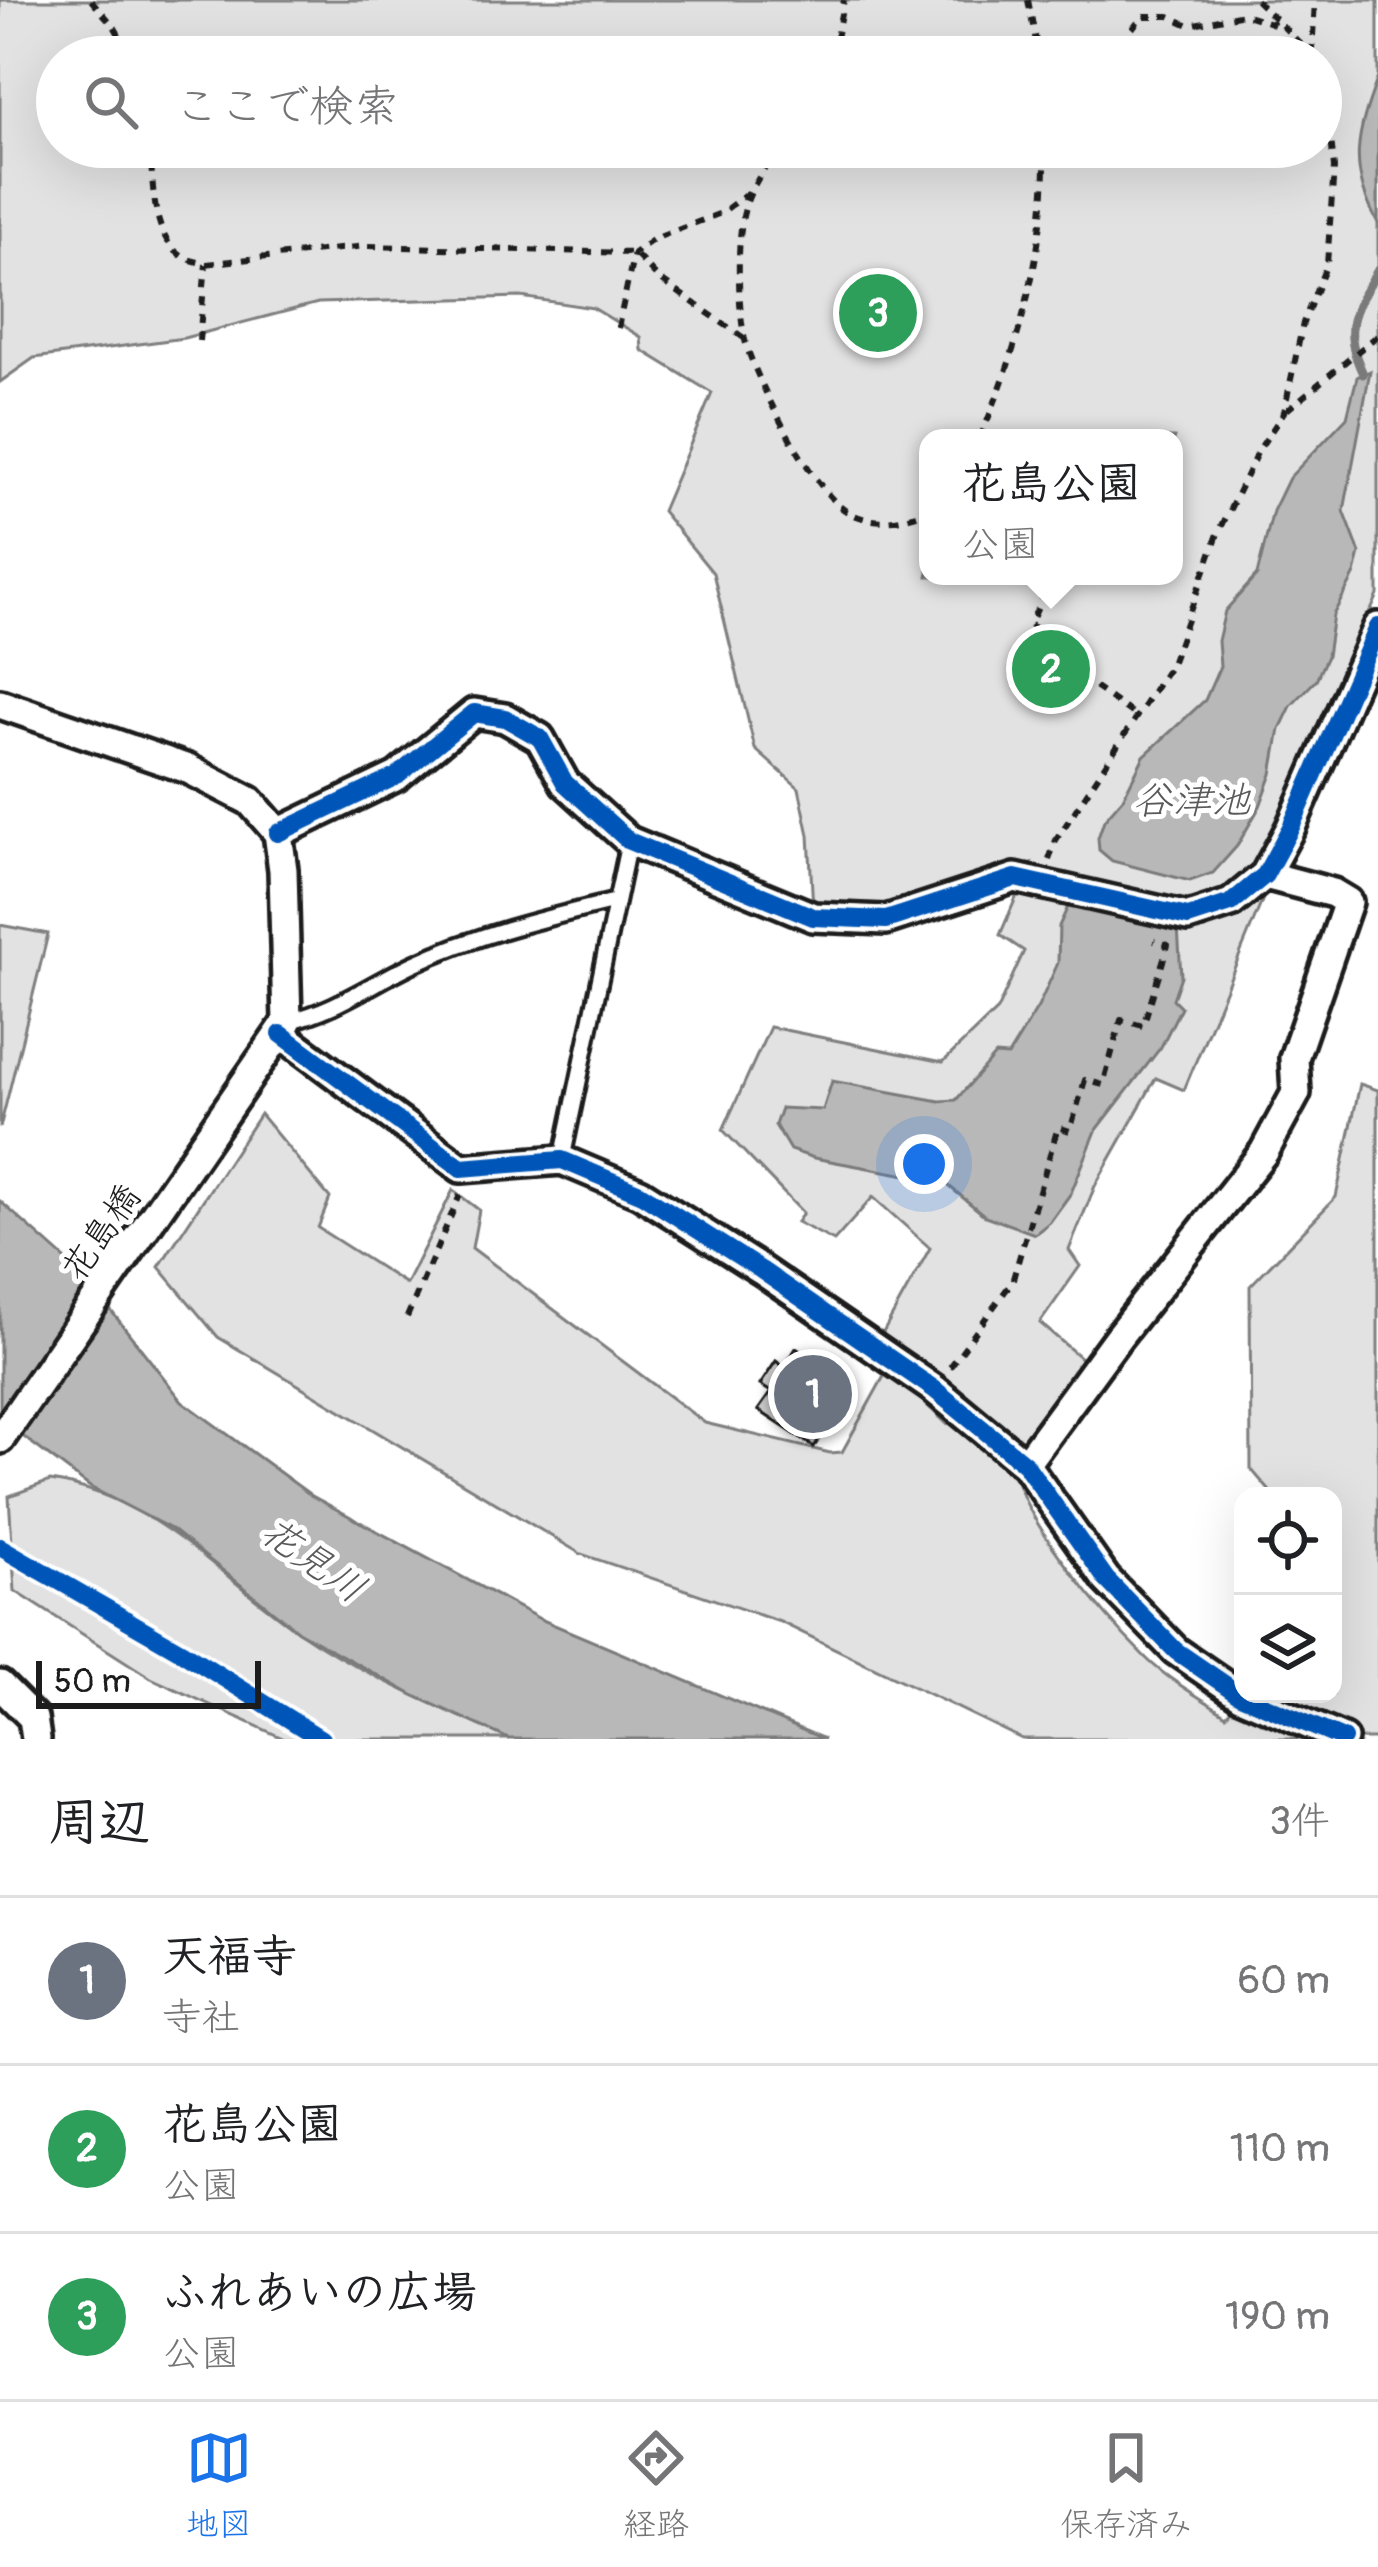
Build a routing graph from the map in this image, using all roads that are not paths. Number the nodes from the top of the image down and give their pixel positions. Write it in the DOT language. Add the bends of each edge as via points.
graph roads {
  1 [pos="1378,627"];
  2 [pos="0,704"];
  3 [pos="278,833"];
  4 [pos="629,841"];
  5 [pos="1265,875"];
  6 [pos="616,901"];
  7 [pos="284,1028"];
  8 [pos="562,1160"];
  9 [pos="0,1439"];
  10 [pos="1025,1464"];
  11 [pos="0,1685"];
  12 [pos="36,1739"];
  13 [pos="1342,1739"];
  1 -- 5 [label="street"];
  2 -- 3 [label="street" via="188,769 250,801"];
  3 -- 4 [label="street" via="397,776 474,713 505,718 540,738 565,783"];
  3 -- 7 [label="street"];
  4 -- 5 [label="street" via="813,917 886,920 1015,878 1188,916 1231,903"];
  4 -- 6 [label="lane"];
  5 -- 10 [label="street" via="1348,902 1294,1058 1296,1093 1264,1153"];
  6 -- 7 [label="lane" via="492,932"];
  6 -- 8 [label="lane"];
  7 -- 8 [label="street" via="460,1168"];
  7 -- 9 [label="street, 花島橋"];
  8 -- 10 [label="street" via="640,1193 934,1389"];
  10 -- 13 [label="street" via="1106,1579 1176,1651 1240,1694"];
  11 -- 12 [label="street" via="33,1718"];
}
